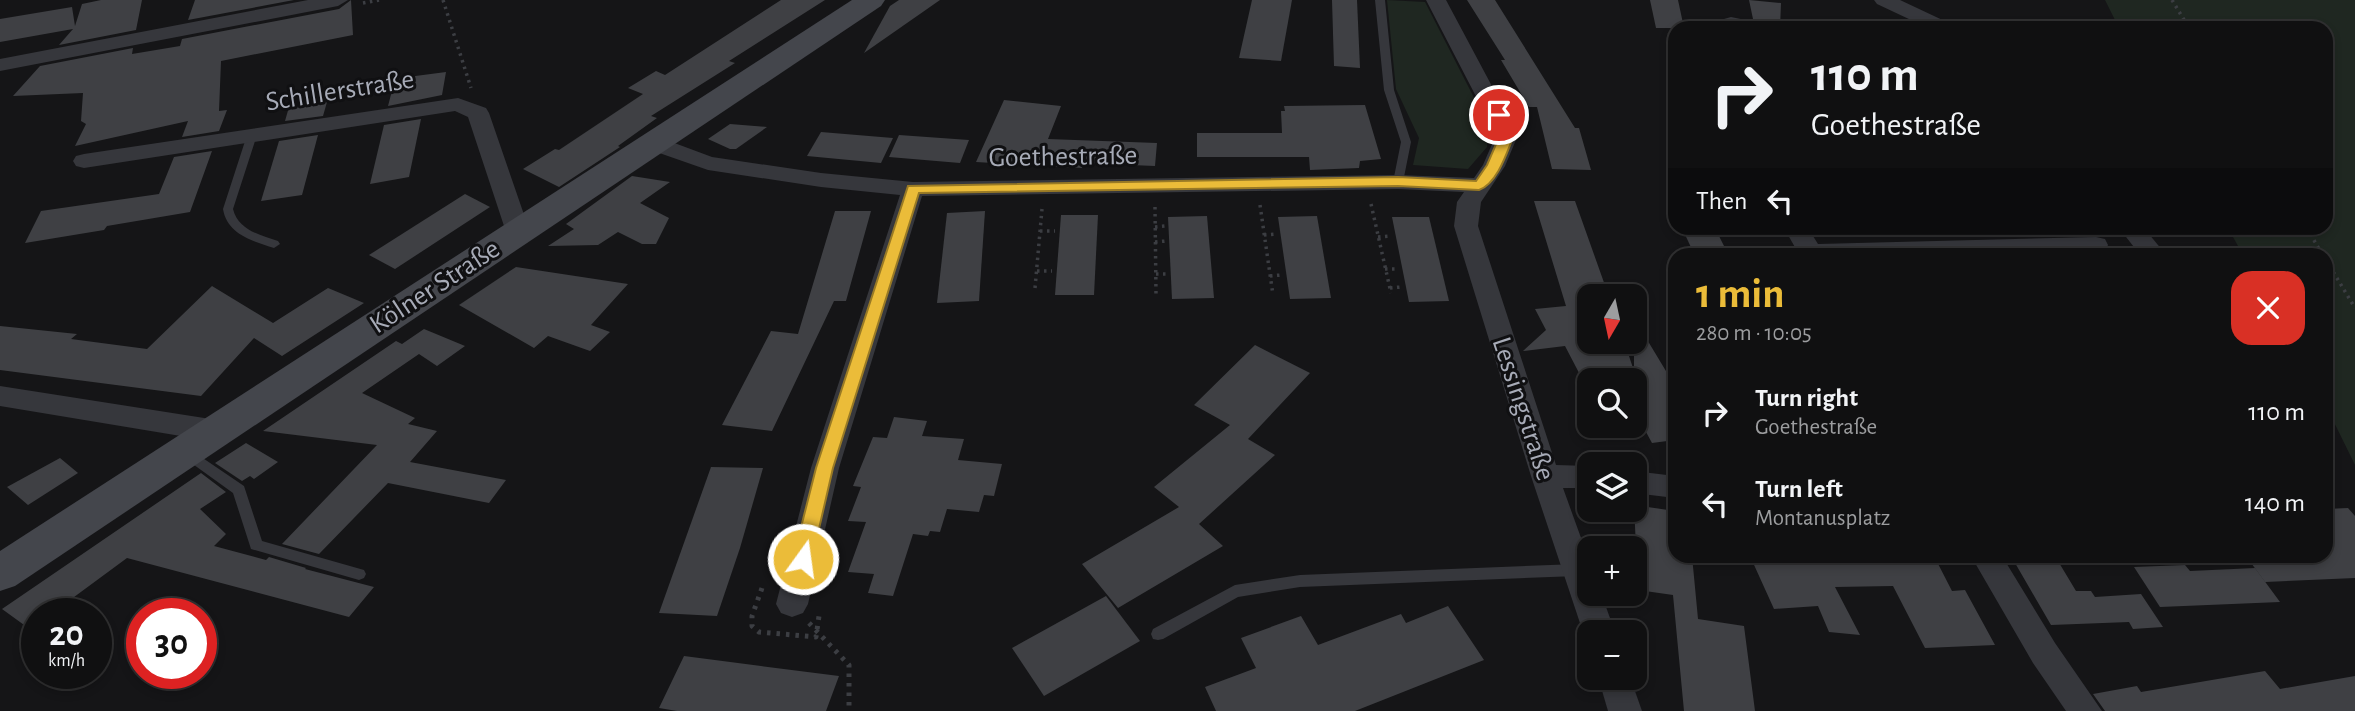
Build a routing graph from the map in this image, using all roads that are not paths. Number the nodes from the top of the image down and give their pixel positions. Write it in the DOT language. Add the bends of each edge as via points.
graph roads {
  1 [pos="338,0"];
  2 [pos="871,0"];
  3 [pos="1380,0"];
  4 [pos="1436,0"];
  5 [pos="1884,0"];
  6 [pos="1929,21"];
  7 [pos="0,65"];
  8 [pos="252,135"];
  9 [pos="653,143"];
  10 [pos="85,161"];
  11 [pos="1398,182"];
  12 [pos="1479,185"];
  13 [pos="913,189"];
  14 [pos="518,232"];
  15 [pos="2094,243"];
  16 [pos="274,244"];
  17 [pos="1966,248"];
  18 [pos="0,397"];
  19 [pos="217,431"];
  20 [pos="186,451"];
  21 [pos="1545,476"];
  22 [pos="1577,477"];
  23 [pos="1647,484"];
  24 [pos="1668,486"];
  25 [pos="1990,563"];
  26 [pos="1577,567"];
  27 [pos="1577,570"];
  28 [pos="0,573"];
  29 [pos="359,574"];
  30 [pos="792,604"];
  31 [pos="1158,634"];
  32 [pos="1618,690"];
  33 [pos="1625,711"];
  34 [pos="2085,711"];
  1 -- 7 [label="street"];
  2 -- 9 [label="main road, Kölner Straße"];
  3 -- 11 [label="lane" via="1388,90 1406,142"];
  4 -- 12 [label="street, Lessingstraße" via="1507,135 1494,166"];
  5 -- 6 [label="street"];
  8 -- 10 [label="street, Schillerstraße"];
  8 -- 14 [label="street, Schillerstraße" via="458,104 478,113"];
  8 -- 16 [label="lane" via="228,218 245,232"];
  9 -- 13 [label="street, Goethestraße" via="708,163"];
  9 -- 14 [label="main road, Kölner Straße"];
  11 -- 12 [label="street, Goethestraße"];
  11 -- 13 [label="street, Goethestraße"];
  12 -- 21 [label="street, Lessingstraße" via="1466,213 1469,240"];
  13 -- 30 [label="street" via="825,468"];
  14 -- 19 [label="main road, Kölner Straße"];
  15 -- 17 [label="street"];
  18 -- 19 [label="street"];
  19 -- 20 [label="main road, Kölner Straße"];
  20 -- 28 [label="main road, Kölner Straße"];
  20 -- 29 [label="lane" via="239,490 256,545"];
  21 -- 22 [label="street"];
  21 -- 26 [label="street, Lessingstraße"];
  23 -- 24 [label="street"];
  25 -- 34 [label="street"];
  27 -- 31 [label="lane" via="1300,581 1236,591"];
  32 -- 33 [label="street"];
}
